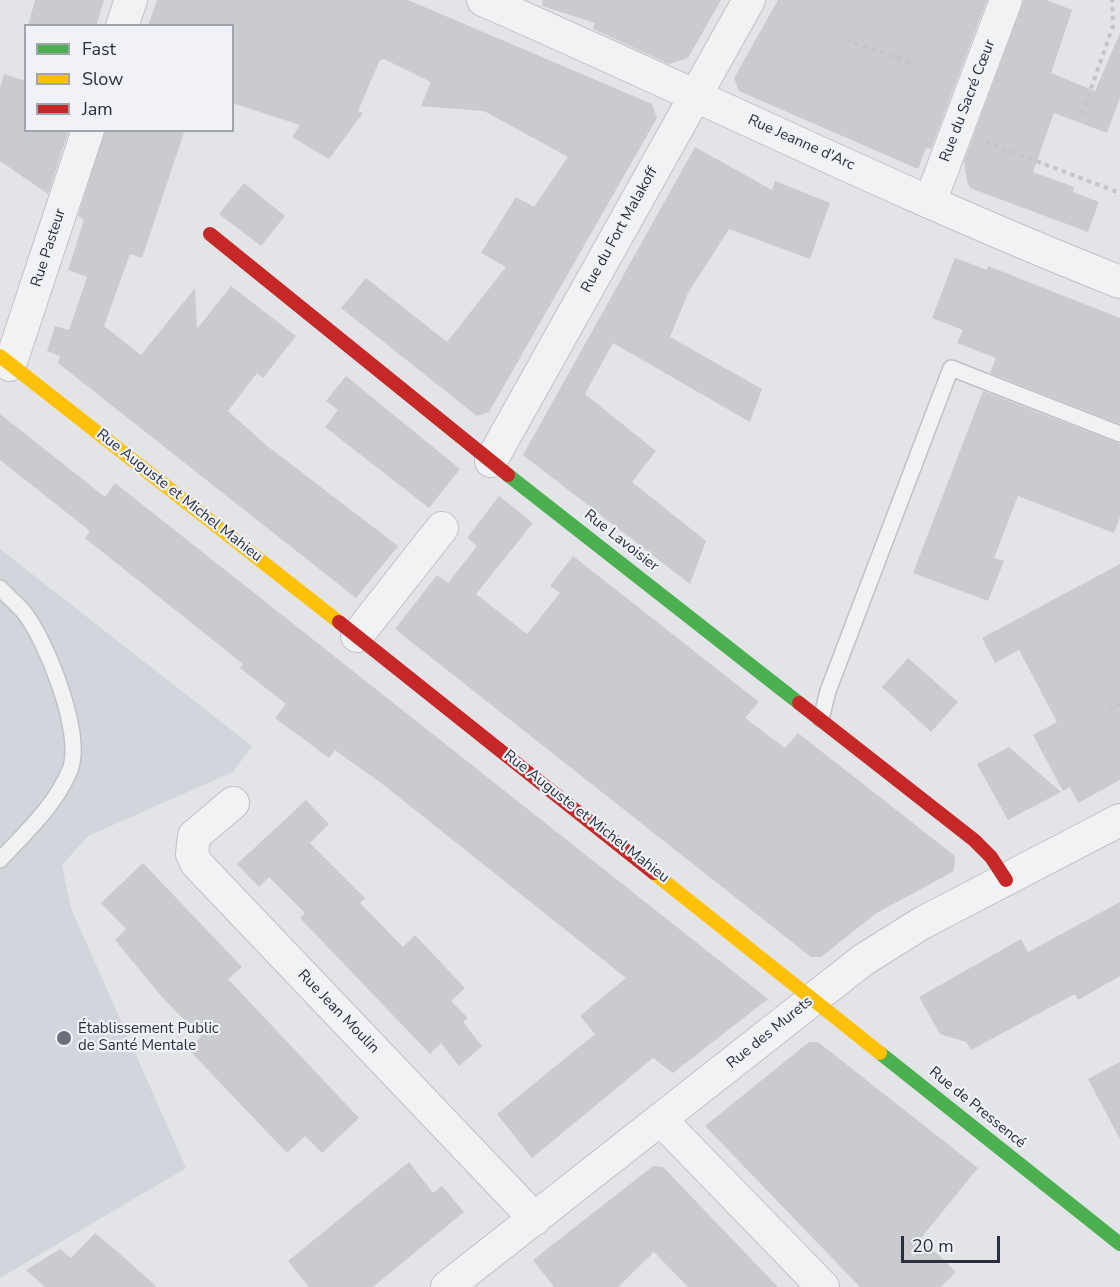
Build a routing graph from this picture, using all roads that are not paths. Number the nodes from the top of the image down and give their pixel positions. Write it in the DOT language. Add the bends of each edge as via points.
graph roads {
  1 [pos="131,0"];
  2 [pos="483,0"];
  3 [pos="749,0"];
  4 [pos="1006,0"];
  5 [pos="123,24"];
  6 [pos="697,94"];
  7 [pos="87,132"];
  8 [pos="930,201"];
  9 [pos="210,234"];
  10 [pos="1120,282"];
  11 [pos="5,361"];
  12 [pos="1120,434"];
  13 [pos="491,460"];
  14 [pos="442,528"];
  15 [pos="0,588"];
  16 [pos="357,636"];
  17 [pos="821,719"];
  18 [pos="233,803"];
  19 [pos="1120,820"];
  20 [pos="0,860"];
  21 [pos="1006,880"];
  22 [pos="814,998"];
  23 [pos="661,1120"];
  24 [pos="535,1219"];
  25 [pos="1120,1244"];
  26 [pos="447,1287"];
  27 [pos="823,1287"];
  1 -- 5 [label="street"];
  2 -- 6 [label="street, Rue Jeanne d'Arc"];
  3 -- 6 [label="street, Rue du Fort Malakoff"];
  4 -- 8 [label="street, Rue du Sacré Cœur"];
  6 -- 8 [label="street, Rue Jeanne d'Arc"];
  6 -- 13 [label="street, Rue du Fort Malakoff"];
  7 -- 11 [label="street, Rue Pasteur"];
  8 -- 10 [label="street, Rue Jeanne d'Arc" via="971,222"];
  9 -- 13 [label="street, Rue Lavoisier"];
  11 -- 16 [label="street, Rue Auguste et Michel Mahieu"];
  12 -- 17 [label="lane" via="951,368 828,691"];
  13 -- 17 [label="street, Rue Lavoisier"];
  14 -- 16 [label="street"];
  15 -- 20 [label="lane" via="24,612 58,676 73,736 70,768 45,813"];
  16 -- 22 [label="street, Rue Auguste et Michel Mahieu"];
  17 -- 21 [label="street, Rue Lavoisier" via="974,840"];
  18 -- 24 [label="street, Rue Jean Moulin" via="194,836 192,854 197,864"];
  19 -- 21 [label="street, Rue des Murets"];
  21 -- 22 [label="street, Rue des Murets" via="903,934"];
  22 -- 23 [label="street, Rue des Murets"];
  22 -- 25 [label="street, Rue de Pressencé"];
  23 -- 24 [label="street, Rue des Murets"];
  23 -- 27 [label="street"];
  24 -- 26 [label="street, Rue des Murets"];
}
